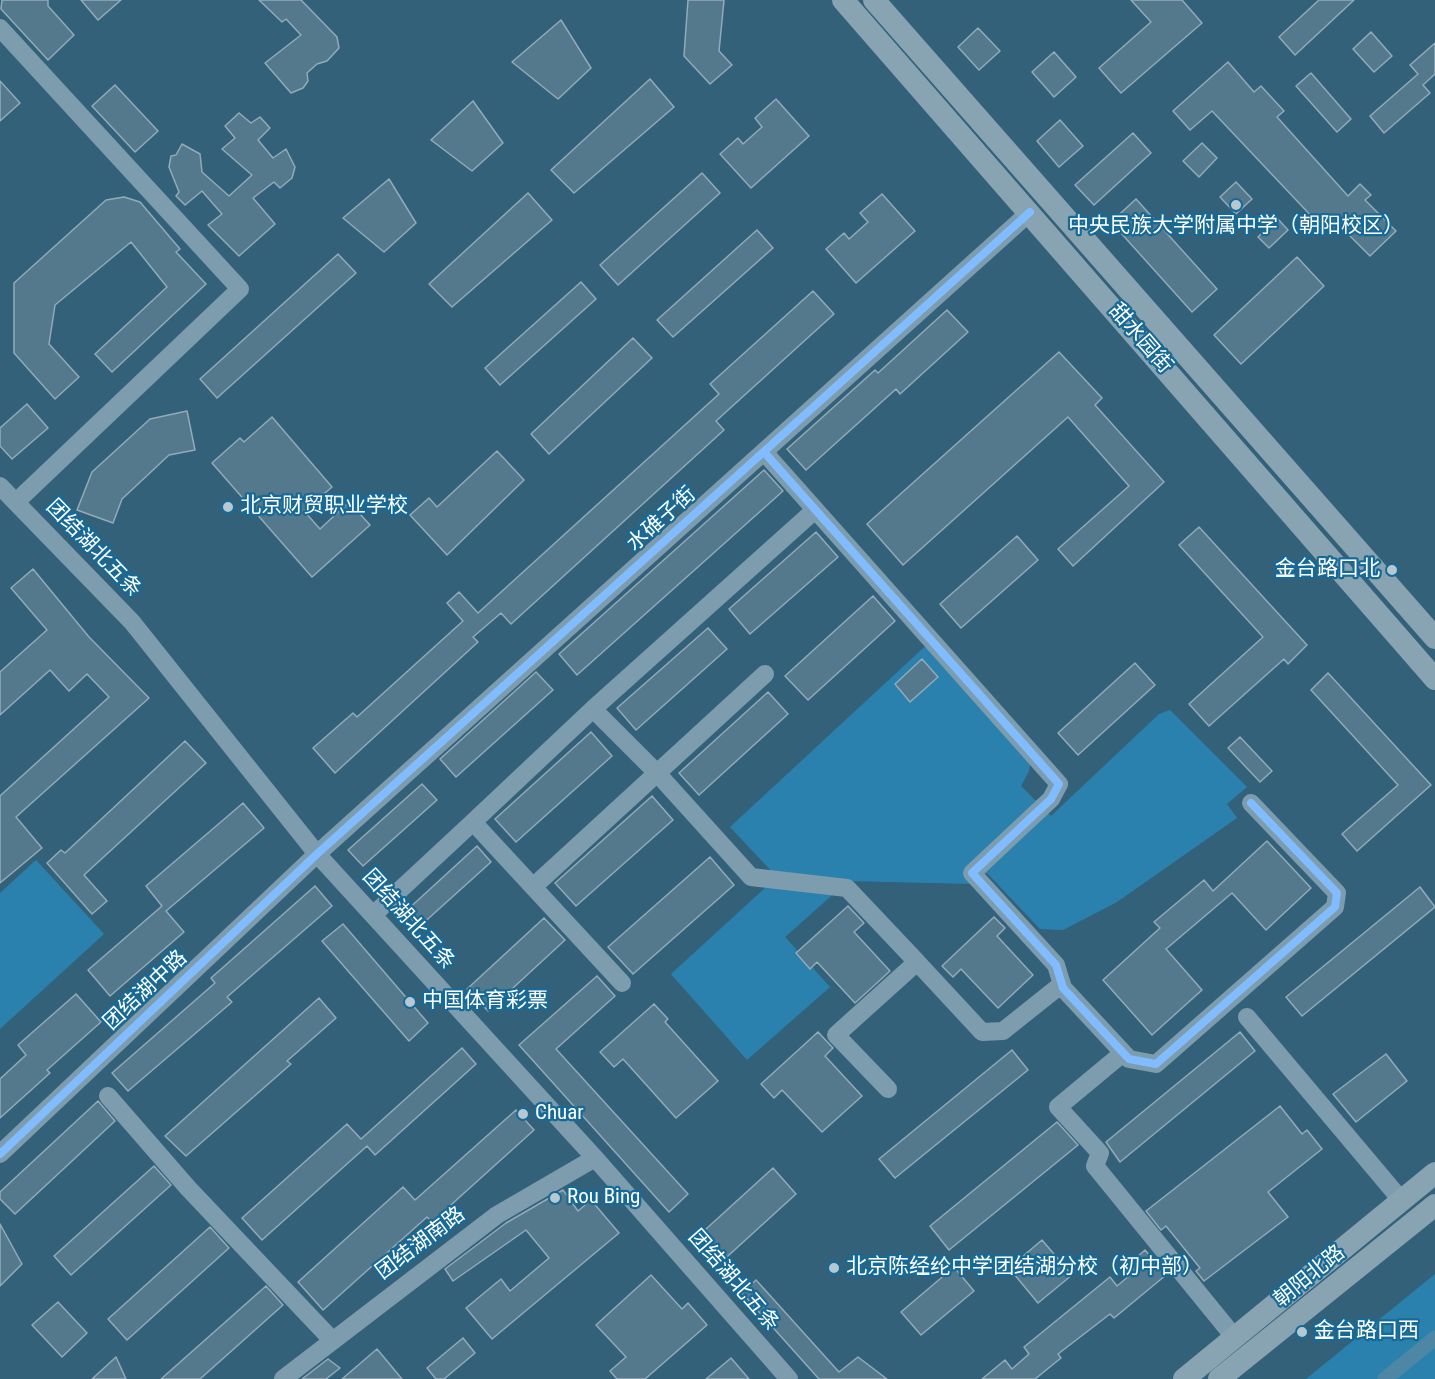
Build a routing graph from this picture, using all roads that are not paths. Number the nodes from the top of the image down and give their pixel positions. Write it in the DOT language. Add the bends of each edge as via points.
graph roads {
  1 [pos="874,0"];
  2 [pos="855,4"];
  3 [pos="0,28"];
  4 [pos="1030,212"];
  5 [pos="764,452"];
  6 [pos="0,486"];
  7 [pos="16,502"];
  8 [pos="815,510"];
  9 [pos="1435,638"];
  10 [pos="765,674"];
  11 [pos="1435,679"];
  12 [pos="593,709"];
  13 [pos="657,773"];
  14 [pos="1251,803"];
  15 [pos="473,822"];
  16 [pos="317,854"];
  17 [pos="533,887"];
  18 [pos="373,915"];
  19 [pos="917,962"];
  20 [pos="622,983"];
  21 [pos="1062,984"];
  22 [pos="1247,1017"];
  23 [pos="1123,1053"];
  24 [pos="888,1089"];
  25 [pos="108,1096"];
  26 [pos="0,1154"];
  27 [pos="595,1158"];
  28 [pos="1435,1173"];
  29 [pos="1402,1201"];
  30 [pos="1435,1205"];
  31 [pos="1235,1338"];
  32 [pos="333,1341"];
  33 [pos="282,1379"];
  34 [pos="789,1379"];
  35 [pos="1184,1379"];
  36 [pos="1219,1379"];
  1 -- 9 [label="main road, 甜水园街"];
  2 -- 4 [label="main road, 甜水园街"];
  3 -- 7 [label="street" via="240,290"];
  4 -- 5 [label="street, 水碓子街"];
  4 -- 11 [label="main road, 甜水园街"];
  5 -- 8 [label="street"];
  5 -- 16 [label="street, 水碓子街"];
  6 -- 7 [label="street, 团结湖北五条"];
  7 -- 16 [label="street, 团结湖北五条" via="132,622"];
  8 -- 12 [label="street"];
  8 -- 21 [label="street" via="1059,784 1051,799 972,873 1056,965"];
  10 -- 13 [label="street"];
  12 -- 13 [label="street"];
  12 -- 15 [label="street"];
  13 -- 17 [label="street"];
  13 -- 19 [label="street" via="751,877 847,888"];
  14 -- 23 [label="street" via="1337,893 1335,907 1156,1064 1129,1059"];
  15 -- 17 [label="street"];
  15 -- 18 [label="street"];
  16 -- 18 [label="street, 团结湖北五条"];
  16 -- 26 [label="street, 团结湖中路"];
  17 -- 20 [label="street"];
  18 -- 27 [label="street, 团结湖北五条"];
  19 -- 21 [label="street" via="982,1032 1003,1031"];
  19 -- 24 [label="street" via="837,1035"];
  21 -- 23 [label="street"];
  22 -- 29 [label="street"];
  23 -- 31 [label="street" via="1058,1107 1100,1153 1095,1166"];
  25 -- 32 [label="street" via="188,1188"];
  27 -- 32 [label="street, 团结湖南路" via="496,1215"];
  27 -- 34 [label="street, 团结湖北五条"];
  28 -- 29 [label="main road, 朝阳北路"];
  29 -- 31 [label="main road, 朝阳北路"];
  30 -- 36 [label="main road, 朝阳北路"];
  31 -- 35 [label="main road, 朝阳北路"];
  32 -- 33 [label="street, 团结湖南路"];
}
